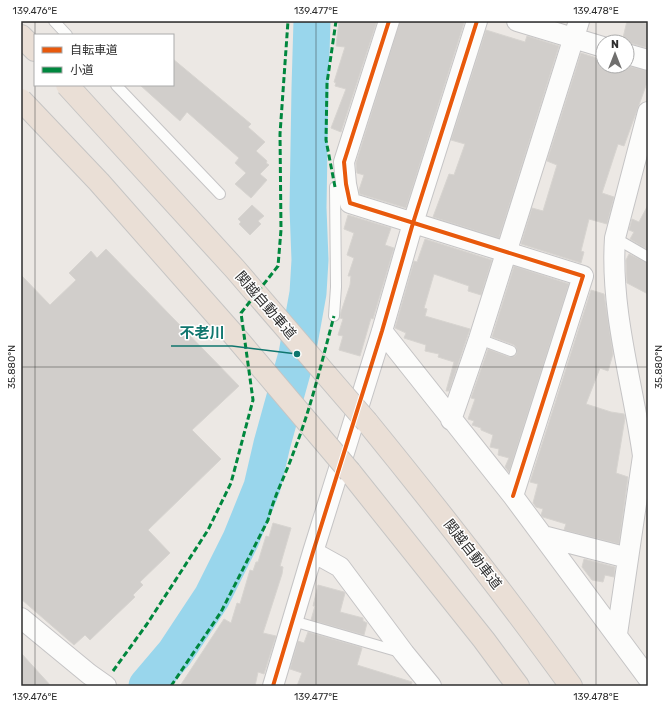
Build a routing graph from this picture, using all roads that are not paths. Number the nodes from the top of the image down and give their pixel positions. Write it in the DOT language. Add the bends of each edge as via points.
graph roads {
  1 [pos="54,21"];
  2 [pos="389,21"];
  3 [pos="477,21"];
  4 [pos="517,21"];
  5 [pos="576,30"];
  6 [pos="66,34"];
  7 [pos="21,36"];
  8 [pos="595,42"];
  9 [pos="34,49"];
  10 [pos="635,56"];
  11 [pos="648,60"];
  12 [pos="68,86"];
  13 [pos="117,86"];
  14 [pos="21,100"];
  15 [pos="648,112"];
  16 [pos="346,184"];
  17 [pos="220,194"];
  18 [pos="413,223"];
  19 [pos="615,238"];
  20 [pos="506,252"];
  21 [pos="648,257"];
  22 [pos="583,276"];
  23 [pos="615,287"];
  24 [pos="334,316"];
  25 [pos="382,331"];
  26 [pos="479,339"];
  27 [pos="511,351"];
  28 [pos="451,420"];
  29 [pos="513,496"];
  30 [pos="543,536"];
  31 [pos="313,552"];
  32 [pos="628,558"];
  33 [pos="21,618"];
  34 [pos="293,621"];
  35 [pos="617,634"];
  36 [pos="404,653"];
  37 [pos="648,678"];
  38 [pos="106,686"];
  39 [pos="273,686"];
  40 [pos="431,686"];
  41 [pos="518,686"];
  42 [pos="571,686"];
  1 -- 6 [label="lane"];
  2 -- 16 [label="street" via="344,162"];
  3 -- 18 [label="street"];
  4 -- 5 [label="street"];
  5 -- 8 [label="street"];
  5 -- 20 [label="street"];
  7 -- 9 [label="highway"];
  10 -- 11 [label="street"];
  12 -- 42 [label="highway, 関越自動車道, bridge" via="236,269 367,422 446,519"];
  13 -- 17 [label="lane"];
  14 -- 41 [label="highway, bridge" via="104,188 233,334 350,472"];
  15 -- 19 [label="street"];
  16 -- 18 [label="street" via="350,203"];
  16 -- 24 [label="lane" via="335,186"];
  18 -- 20 [label="street"];
  18 -- 25 [label="street"];
  19 -- 21 [label="lane"];
  19 -- 23 [label="street"];
  20 -- 22 [label="street"];
  20 -- 26 [label="street"];
  22 -- 23 [label="street"];
  22 -- 29 [label="street"];
  23 -- 32 [label="street" via="643,456"];
  25 -- 28 [label="street"];
  25 -- 31 [label="street"];
  26 -- 27 [label="lane"];
  26 -- 28 [label="street"];
  28 -- 29 [label="street"];
  29 -- 30 [label="street"];
  30 -- 32 [label="street"];
  30 -- 35 [label="street"];
  31 -- 34 [label="street"];
  31 -- 36 [label="street" via="340,567"];
  32 -- 35 [label="street"];
  33 -- 38 [label="street"];
  34 -- 36 [label="lane"];
  34 -- 39 [label="street"];
  35 -- 37 [label="street"];
  36 -- 40 [label="street"];
}
